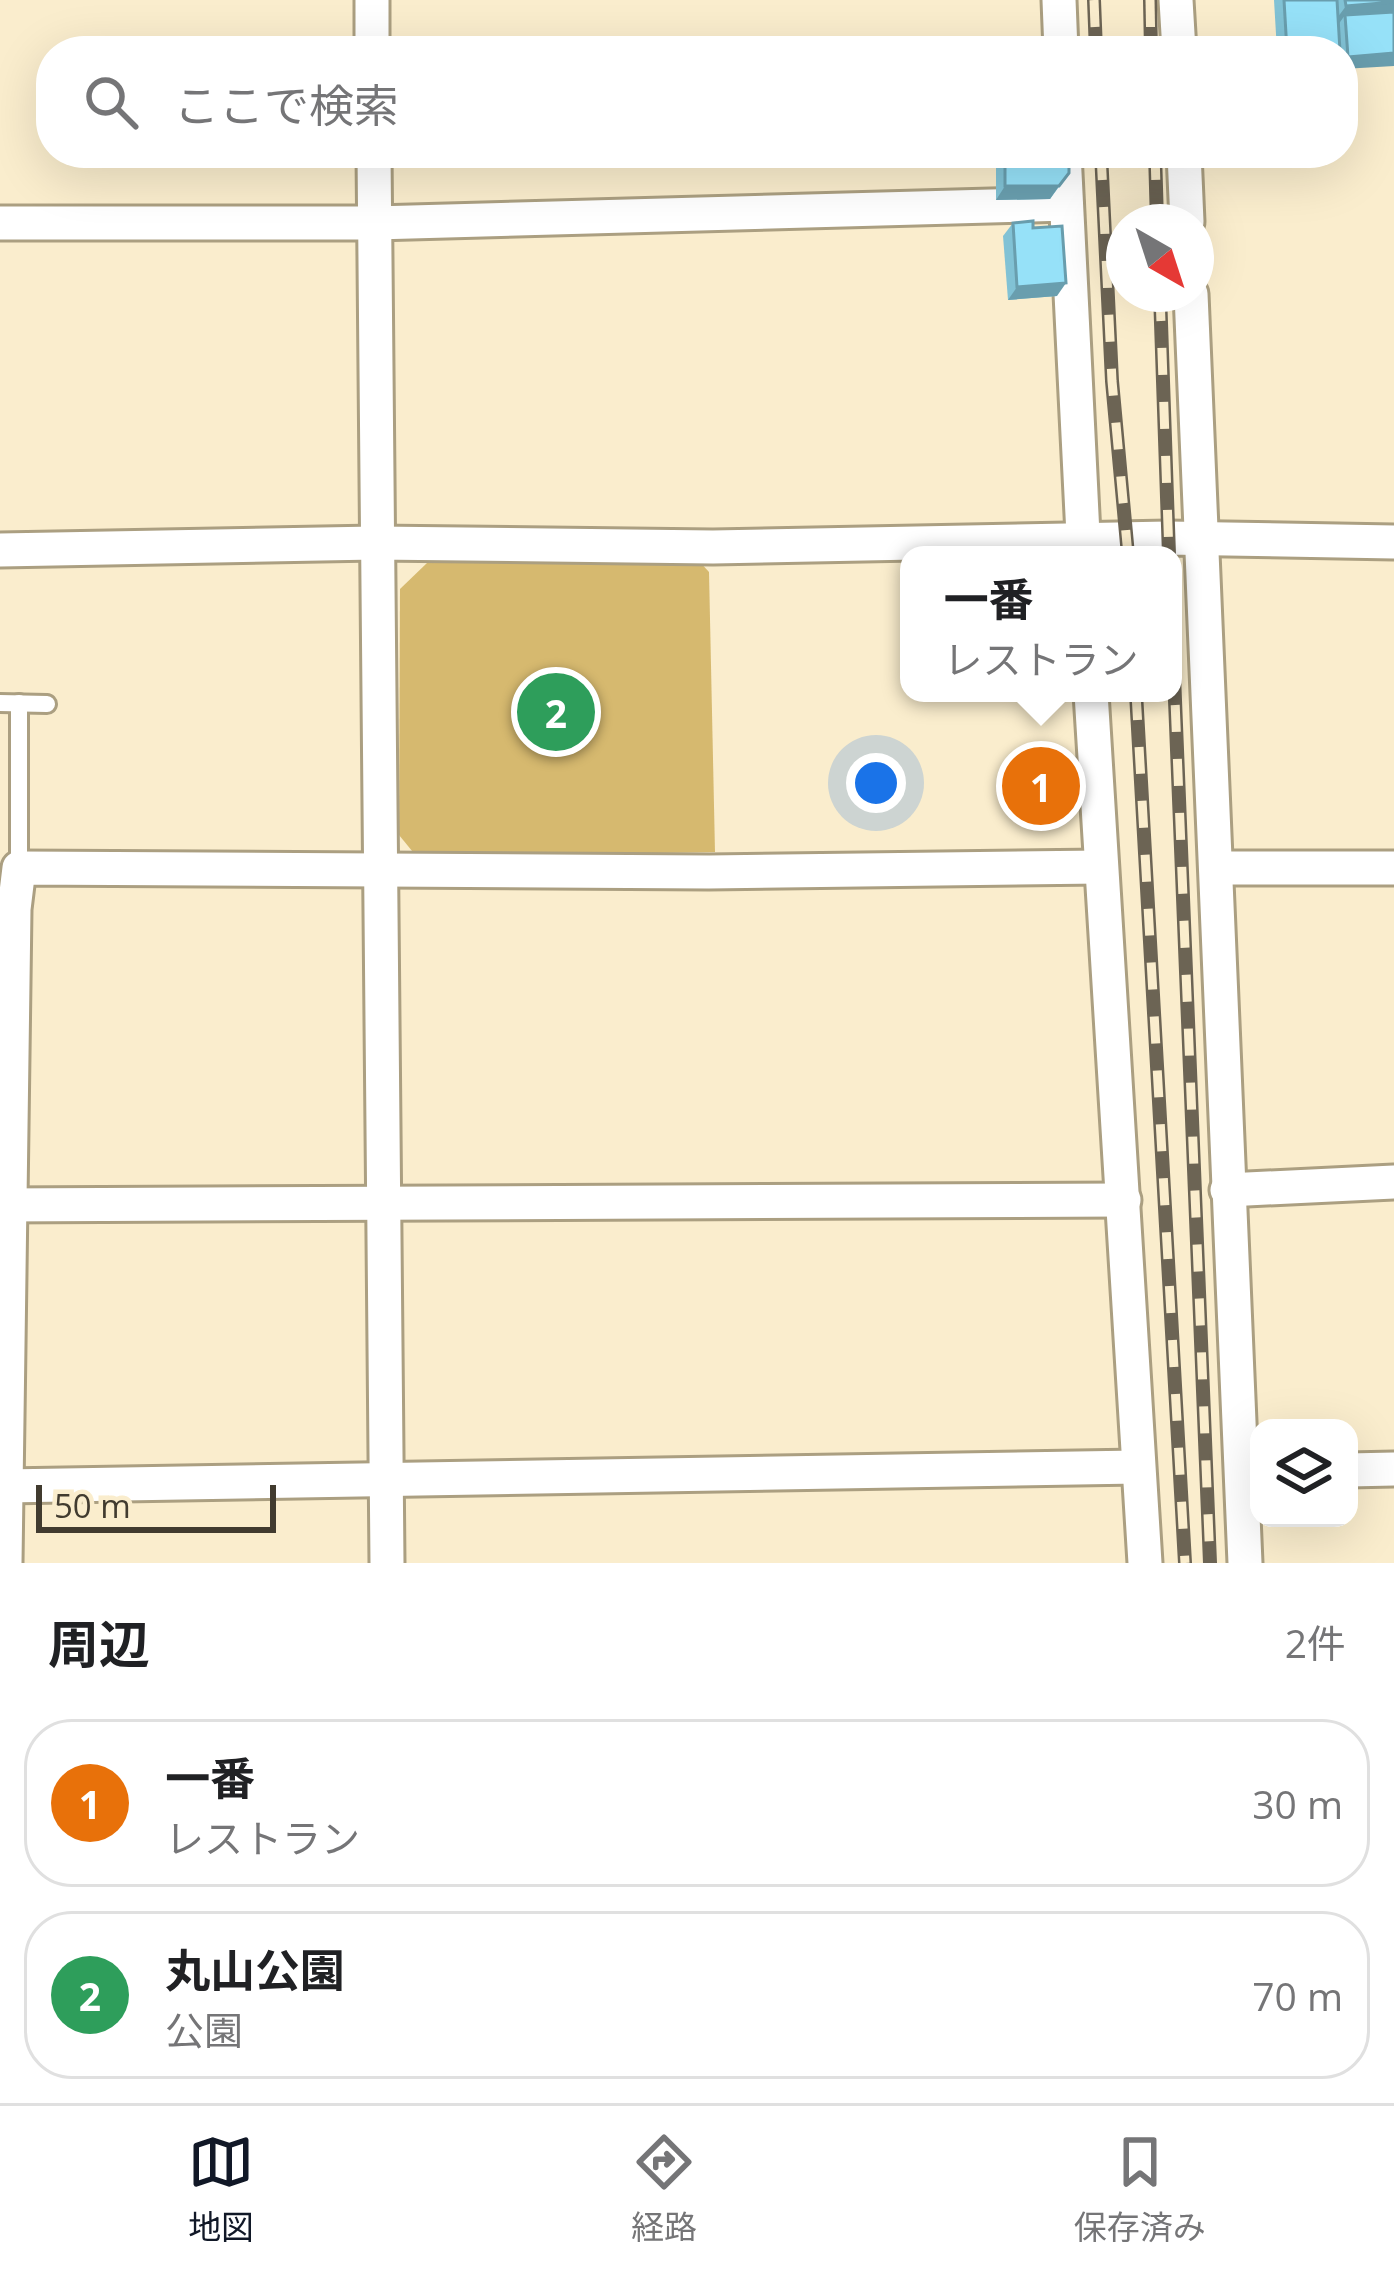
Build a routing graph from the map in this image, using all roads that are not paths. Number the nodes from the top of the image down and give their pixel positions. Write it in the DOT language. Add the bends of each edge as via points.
graph roads {
  1 [pos="372,0"];
  2 [pos="1059,0"];
  3 [pos="1177,0"];
  4 [pos="372,36"];
  5 [pos="1060,36"];
  6 [pos="1178,36"];
  7 [pos="374,168"];
  8 [pos="1065,168"];
  9 [pos="1185,168"];
  10 [pos="1066,204"];
  11 [pos="1186,204"];
  12 [pos="375,223"];
  13 [pos="0,224"];
  14 [pos="1192,312"];
  15 [pos="1203,539"];
  16 [pos="1394,542"];
  17 [pos="375,543"];
  18 [pos="1083,546"];
  19 [pos="1098,546"];
  20 [pos="900,547"];
  21 [pos="0,550"];
  22 [pos="1092,702"];
  23 [pos="9,703"];
  24 [pos="47,704"];
  25 [pos="1101,867"];
  26 [pos="19,868"];
  27 [pos="1216,868"];
  28 [pos="1394,868"];
  29 [pos="379,869"];
  30 [pos="1394,1182"];
  31 [pos="1227,1190"];
  32 [pos="1124,1200"];
  33 [pos="382,1203"];
  34 [pos="4,1205"];
  35 [pos="1250,1461"];
  36 [pos="1138,1467"];
  37 [pos="1394,1469"];
  38 [pos="1358,1470"];
  39 [pos="386,1482"];
  40 [pos="5,1486"];
  41 [pos="1250,1488"];
  42 [pos="4,1563"];
  43 [pos="387,1563"];
  44 [pos="1145,1563"];
  45 [pos="1245,1563"];
  1 -- 4 [label="street"];
  2 -- 5 [label="street"];
  3 -- 6 [label="street"];
  7 -- 12 [label="street"];
  8 -- 10 [label="street"];
  9 -- 11 [label="street"];
  10 -- 12 [label="street"];
  10 -- 18 [label="street"];
  12 -- 13 [label="street"];
  12 -- 17 [label="street"];
  14 -- 15 [label="street"];
  15 -- 16 [label="street"];
  15 -- 19 [label="street"];
  15 -- 27 [label="street"];
  17 -- 20 [label="street"];
  17 -- 21 [label="street"];
  17 -- 29 [label="street"];
  22 -- 25 [label="street"];
  23 -- 24 [label="lane"];
  23 -- 26 [label="lane"];
  25 -- 29 [label="street"];
  25 -- 32 [label="street"];
  26 -- 29 [label="street"];
  26 -- 34 [label="street"];
  27 -- 28 [label="street"];
  27 -- 31 [label="street"];
  29 -- 33 [label="street"];
  30 -- 31 [label="street"];
  31 -- 35 [label="street"];
  32 -- 33 [label="street"];
  32 -- 36 [label="street"];
  33 -- 34 [label="street"];
  33 -- 39 [label="street"];
  34 -- 40 [label="street"];
  36 -- 39 [label="street"];
  36 -- 44 [label="street"];
  37 -- 38 [label="street"];
  39 -- 40 [label="street"];
  39 -- 43 [label="street"];
  40 -- 42 [label="street"];
  41 -- 45 [label="street"];
}
